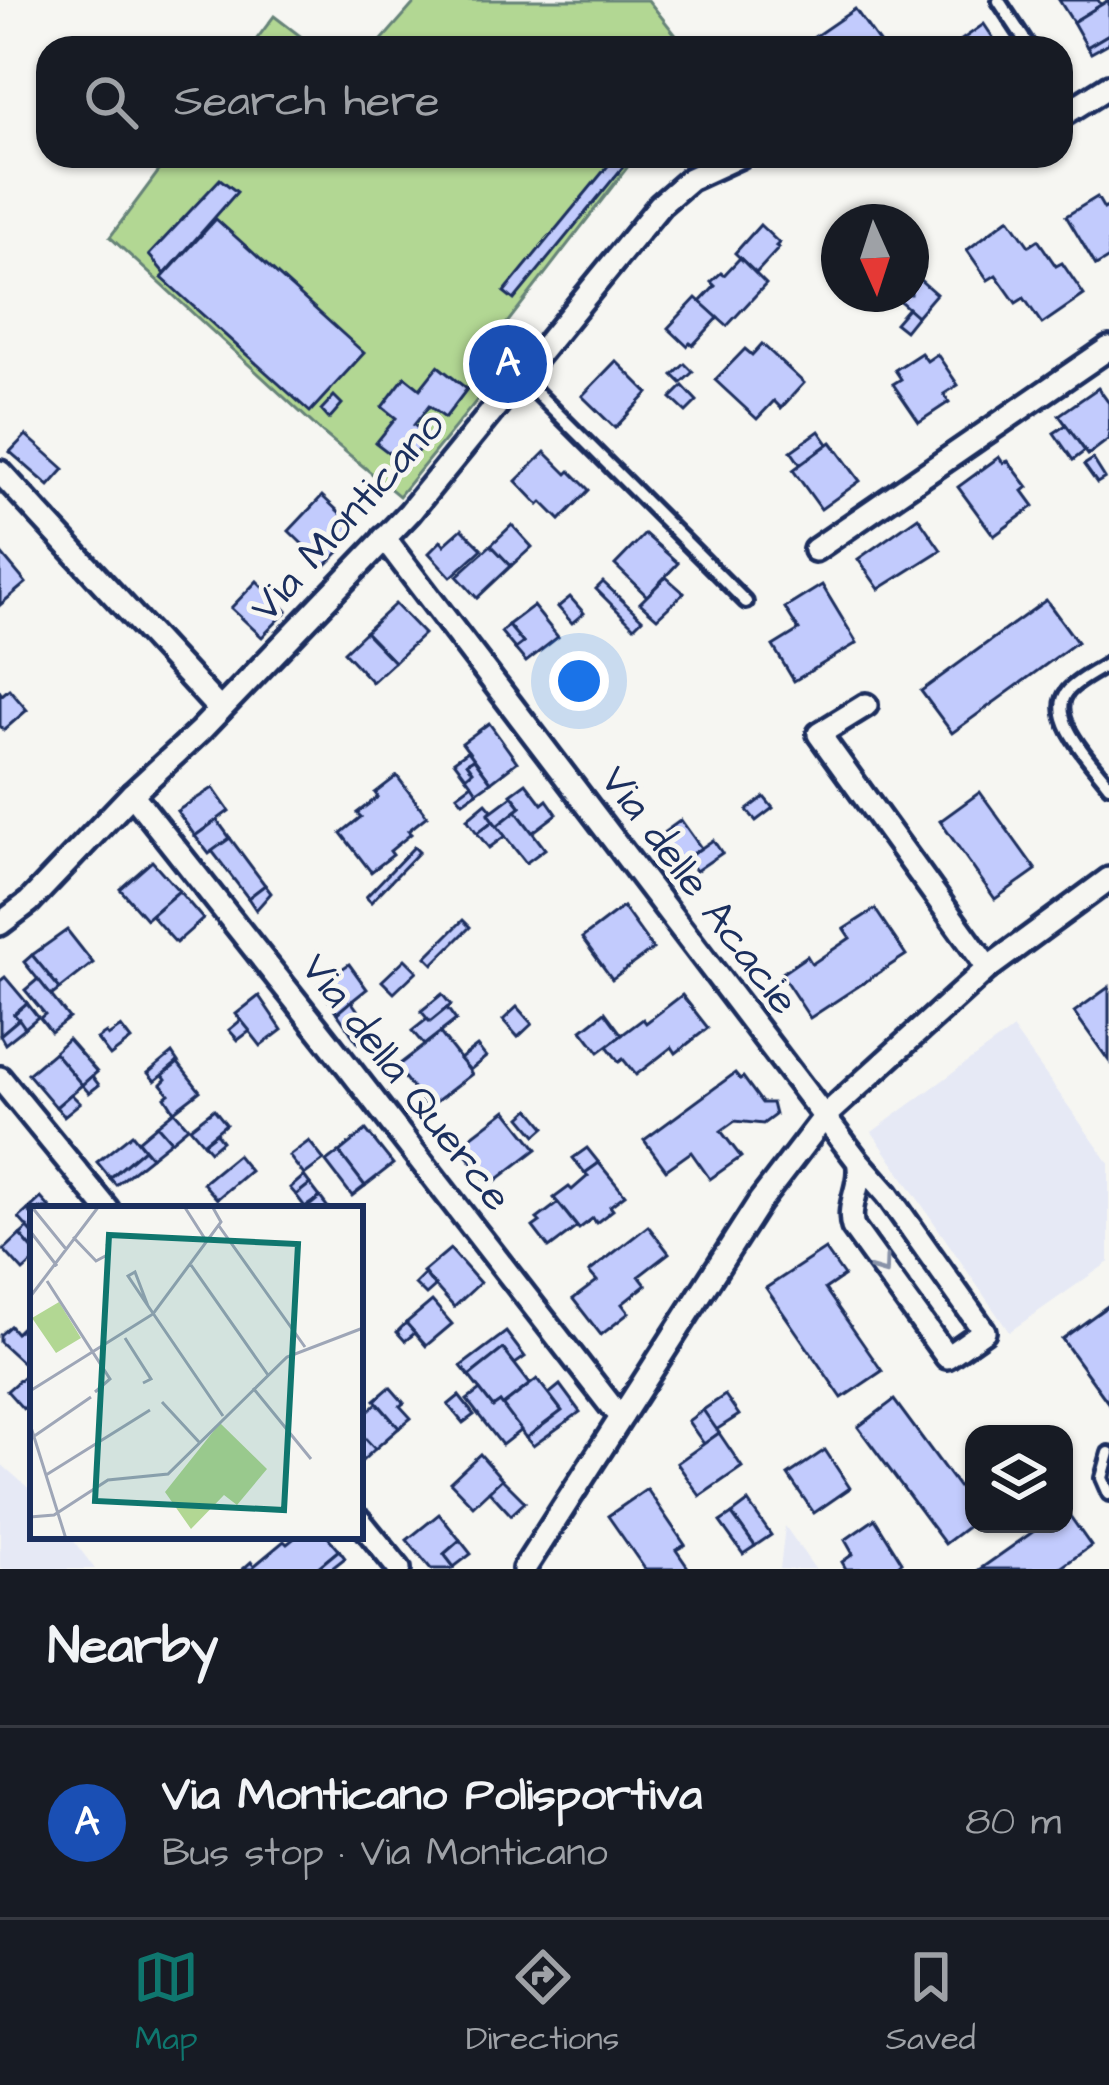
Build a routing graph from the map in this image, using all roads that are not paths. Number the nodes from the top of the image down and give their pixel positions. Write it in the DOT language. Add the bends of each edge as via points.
graph roads {
  1 [pos="999,2"];
  2 [pos="1022,36"];
  3 [pos="1109,86"];
  4 [pos="1073,104"];
  5 [pos="711,168"];
  6 [pos="1109,348"];
  7 [pos="521,377"];
  8 [pos="0,472"];
  9 [pos="384,538"];
  10 [pos="815,550"];
  11 [pos="746,602"];
  12 [pos="1109,663"];
  13 [pos="866,705"];
  14 [pos="220,710"];
  15 [pos="1109,784"];
  16 [pos="132,794"];
  17 [pos="1109,879"];
  18 [pos="0,924"];
  19 [pos="988,968"];
  20 [pos="0,1078"];
  21 [pos="826,1115"];
  22 [pos="858,1161"];
  23 [pos="105,1206"];
  24 [pos="622,1416"];
  25 [pos="1109,1453"];
  26 [pos="1109,1494"];
  27 [pos="363,1525"];
  28 [pos="536,1564"];
  29 [pos="399,1569"];
  1 -- 2 [label="lane"];
  3 -- 4 [label="street"];
  5 -- 7 [label="street, Via Monticano" via="660,205"];
  6 -- 10 [label="street"];
  7 -- 9 [label="street, Via Monticano"];
  7 -- 11 [label="lane"];
  8 -- 14 [label="street"];
  9 -- 14 [label="street, Via Monticano"];
  9 -- 21 [label="street, Via delle Acacie"];
  12 -- 15 [label="lane" via="1067,692 1061,706 1063,722"];
  13 -- 19 [label="street" via="819,734"];
  14 -- 16 [label="street, Via Monticano"];
  16 -- 18 [label="street, Via Monticano"];
  16 -- 24 [label="street, Via della Querce"];
  17 -- 19 [label="street"];
  19 -- 21 [label="street"];
  20 -- 23 [label="street"];
  21 -- 22 [label="street, Via delle Acacie"];
  21 -- 24 [label="street"];
  22 -- 22 [label="street, Via delle Acacie, one-way" via="853,1227 947,1358 984,1331"];
  24 -- 28 [label="street"];
  25 -- 26 [label="lane" via="1102,1478"];
  27 -- 29 [label="street"];
}
